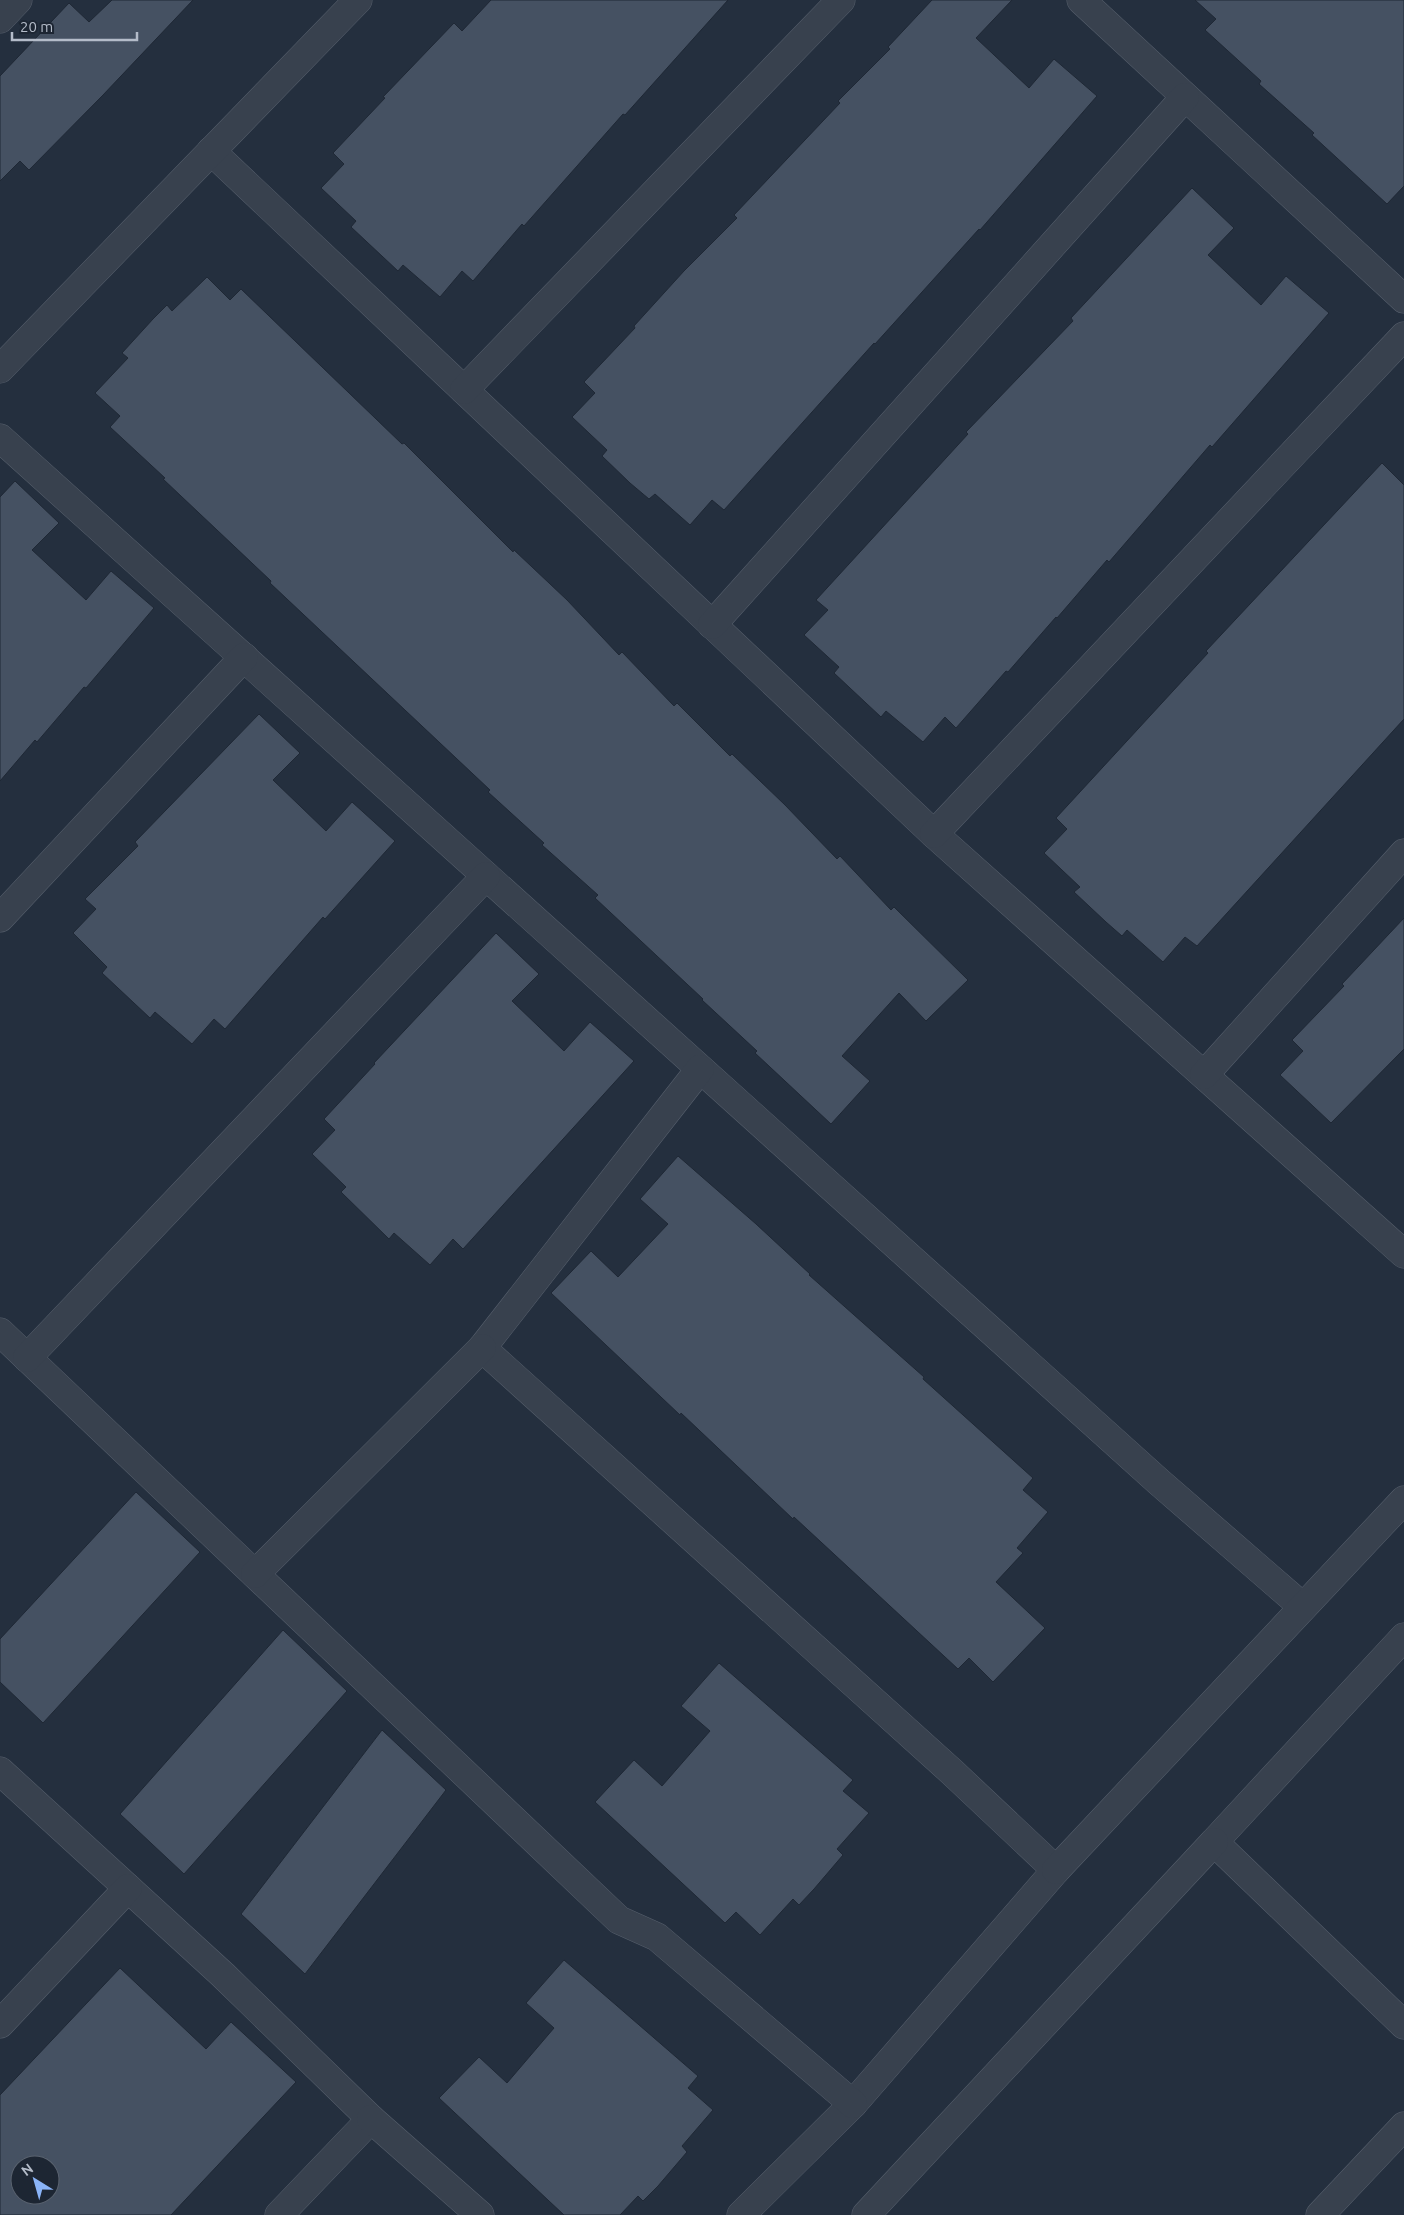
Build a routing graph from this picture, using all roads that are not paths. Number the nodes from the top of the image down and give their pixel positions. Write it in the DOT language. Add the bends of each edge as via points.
graph roads {
  1 [pos="18,0"];
  2 [pos="358,0"];
  3 [pos="840,0"];
  4 [pos="1081,0"];
  5 [pos="0,19"];
  6 [pos="1185,96"];
  7 [pos="211,151"];
  8 [pos="1404,300"];
  9 [pos="1404,336"];
  10 [pos="0,369"];
  11 [pos="464,390"];
  12 [pos="0,438"];
  13 [pos="712,625"];
  14 [pos="244,657"];
  15 [pos="934,834"];
  16 [pos="1404,853"];
  17 [pos="486,876"];
  18 [pos="0,918"];
  19 [pos="700,1069"];
  20 [pos="1204,1076"];
  21 [pos="1404,1254"];
  22 [pos="0,1332"];
  23 [pos="482,1348"];
  24 [pos="27,1358"];
  25 [pos="1404,1500"];
  26 [pos="254,1574"];
  27 [pos="1303,1607"];
  28 [pos="1404,1637"];
  29 [pos="0,1771"];
  30 [pos="1214,1842"];
  31 [pos="1056,1870"];
  32 [pos="128,1888"];
  33 [pos="0,2024"];
  34 [pos="1404,2025"];
  35 [pos="853,2104"];
  36 [pos="371,2119"];
  37 [pos="1404,2126"];
  38 [pos="279,2215"];
  39 [pos="480,2215"];
  40 [pos="741,2215"];
  41 [pos="866,2215"];
  42 [pos="1320,2215"];
  1 -- 5 [label="street"];
  2 -- 7 [label="street"];
  3 -- 11 [label="street"];
  4 -- 6 [label="street"];
  6 -- 8 [label="street"];
  6 -- 13 [label="street"];
  7 -- 10 [label="street"];
  7 -- 11 [label="street"];
  9 -- 15 [label="street"];
  11 -- 13 [label="street"];
  12 -- 14 [label="street"];
  13 -- 15 [label="street"];
  14 -- 17 [label="street"];
  14 -- 18 [label="street"];
  15 -- 20 [label="street"];
  16 -- 20 [label="street"];
  17 -- 19 [label="street"];
  17 -- 24 [label="street"];
  19 -- 23 [label="street"];
  19 -- 27 [label="street" via="1159,1482"];
  20 -- 21 [label="street"];
  22 -- 24 [label="street"];
  23 -- 26 [label="street"];
  23 -- 31 [label="street" via="952,1772"];
  24 -- 26 [label="street"];
  25 -- 27 [label="street"];
  26 -- 35 [label="street" via="619,1920 657,1937"];
  27 -- 31 [label="street"];
  28 -- 30 [label="street"];
  29 -- 32 [label="street"];
  30 -- 34 [label="street"];
  30 -- 41 [label="street"];
  31 -- 35 [label="street"];
  32 -- 33 [label="street"];
  32 -- 36 [label="street" via="223,1974"];
  35 -- 40 [label="street"];
  36 -- 38 [label="street"];
  36 -- 39 [label="street"];
  37 -- 42 [label="street"];
}
